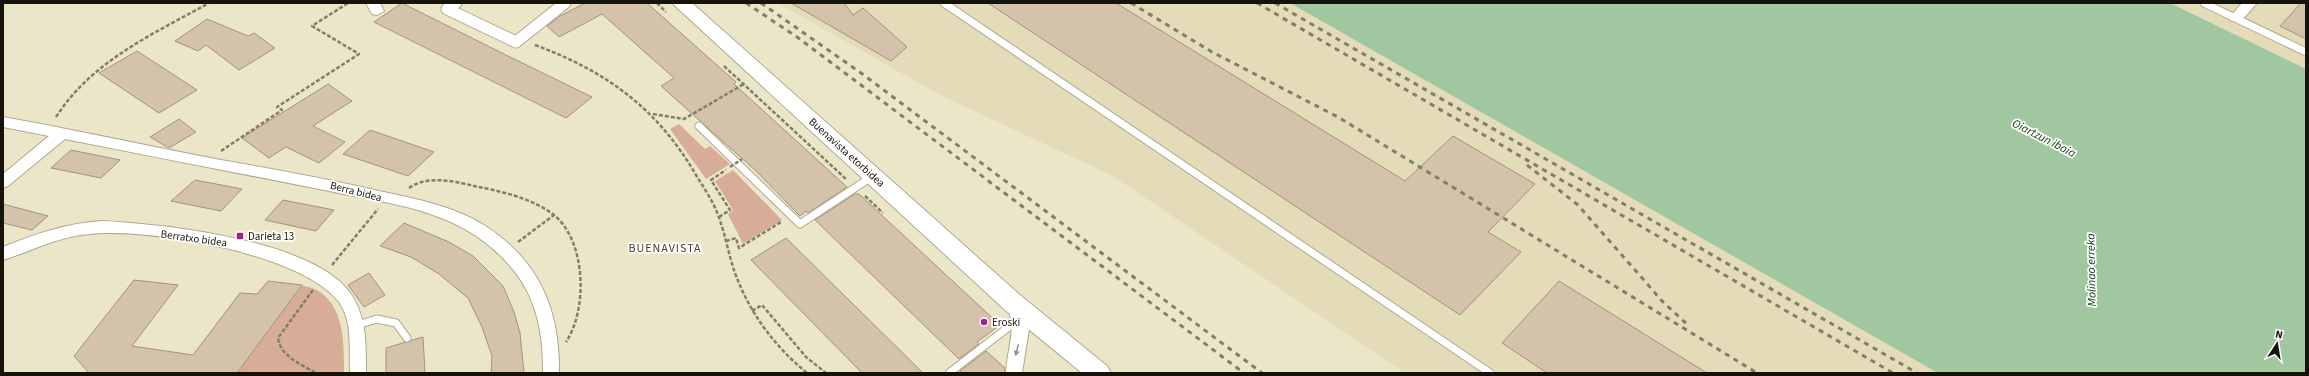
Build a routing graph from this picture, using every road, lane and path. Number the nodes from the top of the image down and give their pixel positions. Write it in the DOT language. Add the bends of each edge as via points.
graph roads {
  1 [pos="209,3"];
  2 [pos="348,3"];
  3 [pos="456,3"];
  4 [pos="565,3"];
  5 [pos="682,3"];
  6 [pos="944,3"];
  7 [pos="2204,3"];
  8 [pos="2250,3"];
  9 [pos="2236,18"];
  10 [pos="518,39"];
  11 [pos="2306,52"];
  12 [pos="744,84"];
  13 [pos="653,114"];
  14 [pos="3,122"];
  15 [pos="699,126"];
  16 [pos="63,133"];
  17 [pos="742,159"];
  18 [pos="204,162"];
  19 [pos="873,176"];
  20 [pos="3,182"];
  21 [pos="387,198"];
  22 [pos="554,215"];
  23 [pos="792,216"];
  24 [pos="719,217"];
  25 [pos="726,241"];
  26 [pos="505,251"];
  27 [pos="3,254"];
  28 [pos="322,278"];
  29 [pos="1016,310"];
  30 [pos="752,311"];
  31 [pos="357,325"];
  32 [pos="407,338"];
  33 [pos="552,350"];
  34 [pos="316,373"];
  35 [pos="358,373"];
  36 [pos="551,373"];
  37 [pos="807,373"];
  38 [pos="826,373"];
  39 [pos="949,373"];
  40 [pos="1014,373"];
  41 [pos="1099,373"];
  42 [pos="1490,373"];
  1 -- 16 [label="path" via="97,70 63,104 56,117"];
  2 -- 18 [label="path" via="312,26 359,54 277,107 282,110"];
  3 -- 10 [label="street" via="447,9 516,42"];
  4 -- 10 [label="street"];
  5 -- 19 [label="main road, Buenavista etorbidea"];
  6 -- 42 [label="lane"];
  7 -- 9 [label="lane"];
  8 -- 9 [label="street"];
  9 -- 11 [label="lane"];
  10 -- 13 [label="path" via="556,52 609,78"];
  12 -- 13 [label="path" via="684,119"];
  13 -- 24 [label="path" via="697,174"];
  14 -- 16 [label="street, Berra bidea"];
  15 -- 23 [label="lane"];
  16 -- 18 [label="street, Berra bidea"];
  16 -- 20 [label="street"];
  17 -- 24 [label="path, bridge" via="711,180 730,210"];
  18 -- 21 [label="street, Berra bidea" via="320,182"];
  19 -- 23 [label="lane" via="800,224"];
  19 -- 29 [label="main road, Buenavista etorbidea"];
  21 -- 22 [label="path" via="396,188 407,189 418,182 437,180 490,188 530,202"];
  21 -- 26 [label="street, Berra bidea" via="444,212 482,232"];
  21 -- 28 [label="path"];
  22 -- 26 [label="path"];
  22 -- 33 [label="path" via="578,253 580,305 570,337 563,346"];
  23 -- 25 [label="path" via="739,248 736,238"];
  24 -- 25 [label="path"];
  25 -- 30 [label="path" via="734,272"];
  26 -- 33 [label="street, Berra bidea" via="530,278 542,301 550,327"];
  27 -- 28 [label="street, Berratxo bidea" via="67,231 101,227 231,243 289,260"];
  28 -- 31 [label="street, Berratxo bidea" via="344,297"];
  28 -- 34 [label="path" via="278,338 278,345 286,354"];
  29 -- 39 [label="lane"];
  29 -- 40 [label="street, one-way" via="1022,327"];
  29 -- 41 [label="main road, Buenavista etorbidea"];
  30 -- 37 [label="path" via="794,363"];
  30 -- 38 [label="path" via="762,305 806,357"];
  31 -- 32 [label="lane" via="377,320 396,323"];
  31 -- 35 [label="street, Berratxo bidea"];
  33 -- 36 [label="street, Berra bidea"];
}
